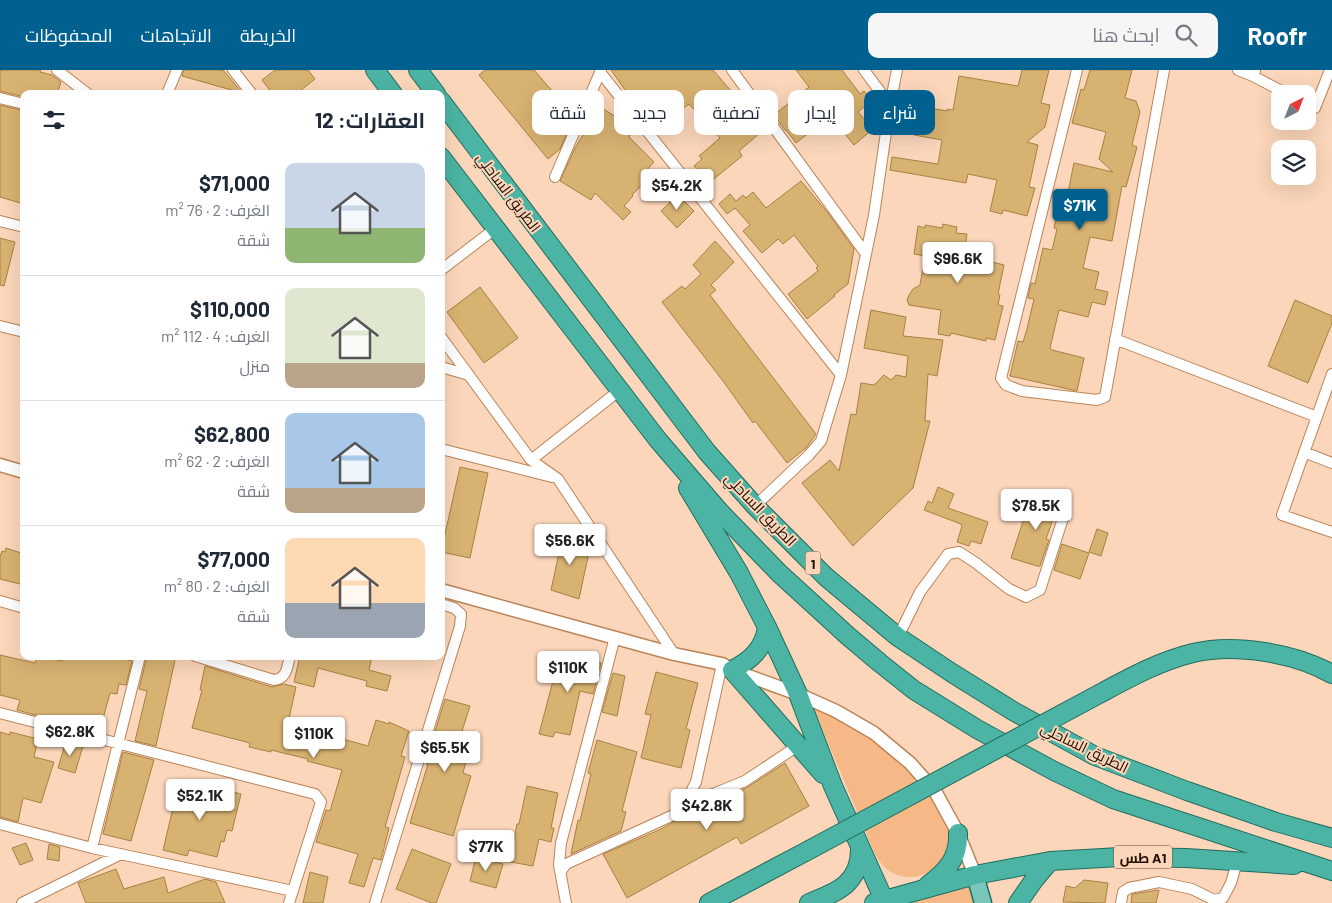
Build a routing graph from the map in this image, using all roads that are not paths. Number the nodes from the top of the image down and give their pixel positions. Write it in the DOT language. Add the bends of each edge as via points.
graph roads {
  1 [pos="57,70"];
  2 [pos="177,70"];
  3 [pos="233,70"];
  4 [pos="375,70"];
  5 [pos="418,70"];
  6 [pos="732,70"];
  7 [pos="864,70"];
  8 [pos="897,70"];
  9 [pos="1078,70"];
  10 [pos="1164,70"];
  11 [pos="1238,70"];
  12 [pos="1330,70"];
  13 [pos="601,71"];
  14 [pos="1254,73"];
  15 [pos="1273,85"];
  16 [pos="83,90"];
  17 [pos="168,90"];
  18 [pos="249,90"];
  19 [pos="390,90"];
  20 [pos="433,90"];
  21 [pos="879,90"];
  22 [pos="893,90"];
  23 [pos="0,98"];
  24 [pos="20,103"];
  25 [pos="1316,105"];
  26 [pos="445,106"];
  27 [pos="886,135"];
  28 [pos="445,161"];
  29 [pos="555,177"];
  30 [pos="0,221"];
  31 [pos="20,226"];
  32 [pos="496,228"];
  33 [pos="866,254"];
  34 [pos="445,267"];
  35 [pos="0,326"];
  36 [pos="20,331"];
  37 [pos="1115,339"];
  38 [pos="445,342"];
  39 [pos="445,368"];
  40 [pos="469,375"];
  41 [pos="840,375"];
  42 [pos="1332,377"];
  43 [pos="620,390"];
  44 [pos="1317,417"];
  45 [pos="658,440"];
  46 [pos="445,450"];
  47 [pos="1304,452"];
  48 [pos="531,460"];
  49 [pos="1332,463"];
  50 [pos="0,466"];
  51 [pos="20,471"];
  52 [pos="558,479"];
  53 [pos="755,506"];
  54 [pos="1065,512"];
  55 [pos="1332,532"];
  56 [pos="445,591"];
  57 [pos="0,601"];
  58 [pos="445,605"];
  59 [pos="20,607"];
  60 [pos="767,627"];
  61 [pos="615,637"];
  62 [pos="898,637"];
  63 [pos="674,654"];
  64 [pos="139,660"];
  65 [pos="208,660"];
  66 [pos="289,660"];
  67 [pos="727,667"];
  68 [pos="1332,674"];
  69 [pos="798,694"];
  70 [pos="0,714"];
  71 [pos="119,744"];
  72 [pos="799,745"];
  73 [pos="833,786"];
  74 [pos="686,804"];
  75 [pos="0,824"];
  76 [pos="958,833"];
  77 [pos="1332,838"];
  78 [pos="860,844"];
  79 [pos="92,848"];
  80 [pos="121,854"];
  81 [pos="1050,862"];
  82 [pos="1237,862"];
  83 [pos="1312,866"];
  84 [pos="561,871"];
  85 [pos="1332,871"];
  86 [pos="975,875"];
  87 [pos="924,888"];
  88 [pos="293,891"];
  89 [pos="881,902"];
  90 [pos="22,903"];
  91 [pos="289,903"];
  92 [pos="375,903"];
  93 [pos="566,903"];
  94 [pos="708,903"];
  95 [pos="809,903"];
  96 [pos="984,903"];
  97 [pos="1018,903"];
  98 [pos="1121,903"];
  1 -- 16 [label="street"];
  2 -- 17 [label="street"];
  3 -- 18 [label="street"];
  4 -- 19 [label="highway"];
  5 -- 20 [label="highway"];
  6 -- 33 [label="street"];
  7 -- 21 [label="street"];
  8 -- 22 [label="street"];
  9 -- 37 [label="street" via="1001,378 1006,385 1022,391 1097,400 1105,396"];
  10 -- 37 [label="street"];
  11 -- 14 [label="street"];
  12 -- 25 [label="street"];
  13 -- 29 [label="street"];
  13 -- 41 [label="street"];
  14 -- 15 [label="street"];
  23 -- 24 [label="street"];
  26 -- 53 [label="highway, الطريق الساحلي / 1" via="701,444"];
  27 -- 33 [label="street"];
  28 -- 32 [label="highway, الطريق الساحلي / 1"];
  30 -- 31 [label="street"];
  32 -- 34 [label="street"];
  32 -- 43 [label="highway, الطريق الساحلي / 1"];
  33 -- 41 [label="street"];
  35 -- 36 [label="street"];
  37 -- 44 [label="street"];
  38 -- 40 [label="street"];
  39 -- 40 [label="street"];
  40 -- 48 [label="street"];
  41 -- 53 [label="street" via="821,441"];
  42 -- 44 [label="street"];
  43 -- 45 [label="highway, الطريق الساحلي / 1"];
  43 -- 48 [label="street"];
  44 -- 47 [label="street"];
  45 -- 60 [label="highway" via="734,565"];
  45 -- 83 [label="highway, الطريق الساحلي / 1" via="720,512 779,573 914,690 977,729 1113,799"];
  46 -- 52 [label="street"];
  47 -- 49 [label="street"];
  47 -- 55 [label="street" via="1282,515"];
  48 -- 52 [label="street"];
  50 -- 51 [label="street"];
  52 -- 63 [label="street"];
  53 -- 62 [label="highway, الطريق الساحلي / 1" via="826,577"];
  54 -- 62 [label="street" via="1040,590 1026,597 1008,589 960,552 948,554 920,592"];
  56 -- 61 [label="street"];
  57 -- 59 [label="street"];
  58 -- 92 [label="street" via="460,614 460,626"];
  60 -- 67 [label="highway" via="762,644 750,660"];
  60 -- 69 [label="highway"];
  61 -- 63 [label="street"];
  61 -- 84 [label="street" via="561,843"];
  62 -- 77 [label="highway, الطريق الساحلي / 1" via="1013,711 1095,756 1276,822"];
  63 -- 67 [label="street"];
  64 -- 71 [label="street"];
  65 -- 66 [label="street" via="280,680 285,676"];
  67 -- 69 [label="street"];
  67 -- 72 [label="highway"];
  67 -- 74 [label="street" via="696,782"];
  68 -- 94 [label="highway, bridge" via="1286,656 1242,649 1194,653 1146,669"];
  69 -- 73 [label="highway"];
  69 -- 76 [label="street" via="874,733 910,763 935,791"];
  70 -- 71 [label="street"];
  71 -- 79 [label="street"];
  71 -- 88 [label="street" via="315,794 321,802"];
  72 -- 73 [label="highway"];
  72 -- 74 [label="street" via="745,781"];
  73 -- 78 [label="highway"];
  74 -- 84 [label="street" via="680,812 566,864"];
  75 -- 79 [label="street"];
  76 -- 86 [label="street"];
  76 -- 87 [label="highway" via="957,851 949,868"];
  78 -- 89 [label="highway"];
  78 -- 95 [label="highway" via="857,870 850,881 840,890"];
  79 -- 80 [label="street"];
  80 -- 88 [label="street"];
  80 -- 90 [label="street"];
  81 -- 82 [label="highway, الطريق الساحلي / طس A1" via="1130,857"];
  81 -- 86 [label="highway, الطريق الساحلي / طس A1"];
  81 -- 97 [label="highway"];
  82 -- 83 [label="highway, الطريق الساحلي / طس A1"];
  82 -- 98 [label="street" via="1223,898 1214,900 1192,888 1159,882 1129,888 1123,892"];
  83 -- 85 [label="highway, الطريق الساحلي / طس A1"];
  84 -- 93 [label="street"];
  86 -- 87 [label="highway, الطريق الساحلي / طس A1"];
  86 -- 96 [label="main road"];
  87 -- 89 [label="highway, الطريق الساحلي / طس A1"];
  88 -- 91 [label="street"];
}
